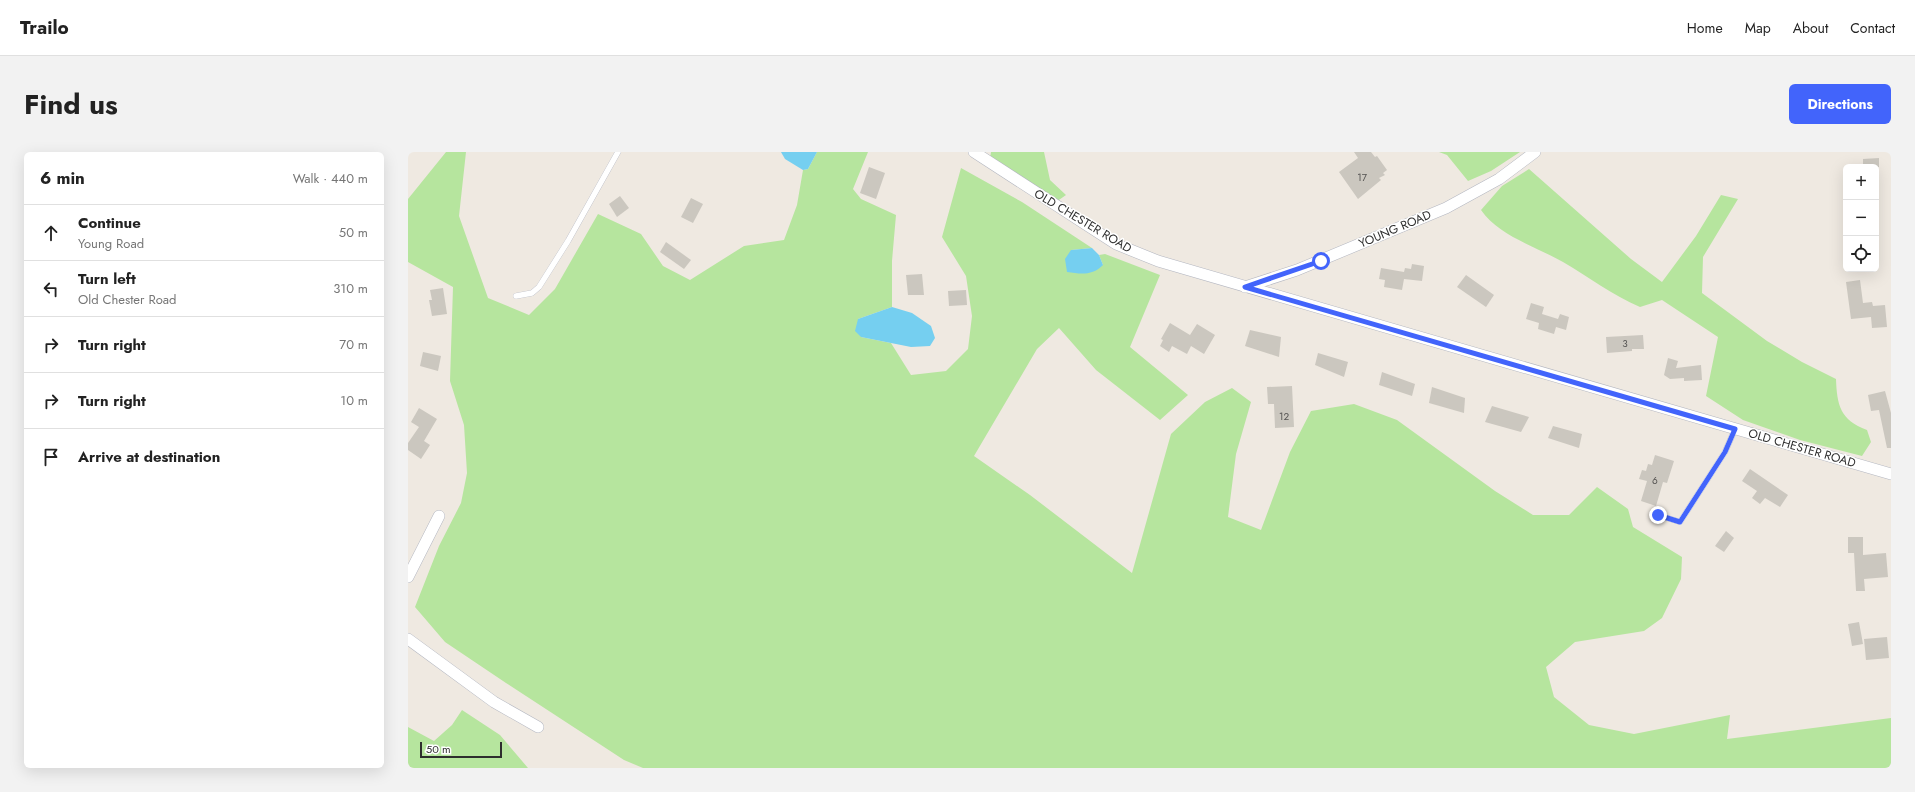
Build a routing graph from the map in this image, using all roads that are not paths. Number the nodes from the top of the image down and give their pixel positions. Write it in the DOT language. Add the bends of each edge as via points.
graph roads {
  1 [pos="618,152"];
  2 [pos="974,152"];
  3 [pos="1535,152"];
  4 [pos="1245,287"];
  5 [pos="516,296"];
  6 [pos="1735,429"];
  7 [pos="1891,474"];
  8 [pos="1658,515"];
  9 [pos="439,516"];
  10 [pos="408,577"];
  11 [pos="408,639"];
  12 [pos="538,727"];
  1 -- 5 [label="lane" via="539,287 532,293"];
  2 -- 4 [label="street, OLD CHESTER ROAD" via="1116,244 1158,261"];
  3 -- 4 [label="street, YOUNG ROAD" via="1499,179 1446,208 1303,268"];
  4 -- 6 [label="street, OLD CHESTER ROAD"];
  6 -- 7 [label="street, OLD CHESTER ROAD"];
  6 -- 8 [label="lane" via="1725,452 1680,522"];
  9 -- 10 [label="street"];
  11 -- 12 [label="street" via="494,702"];
}
